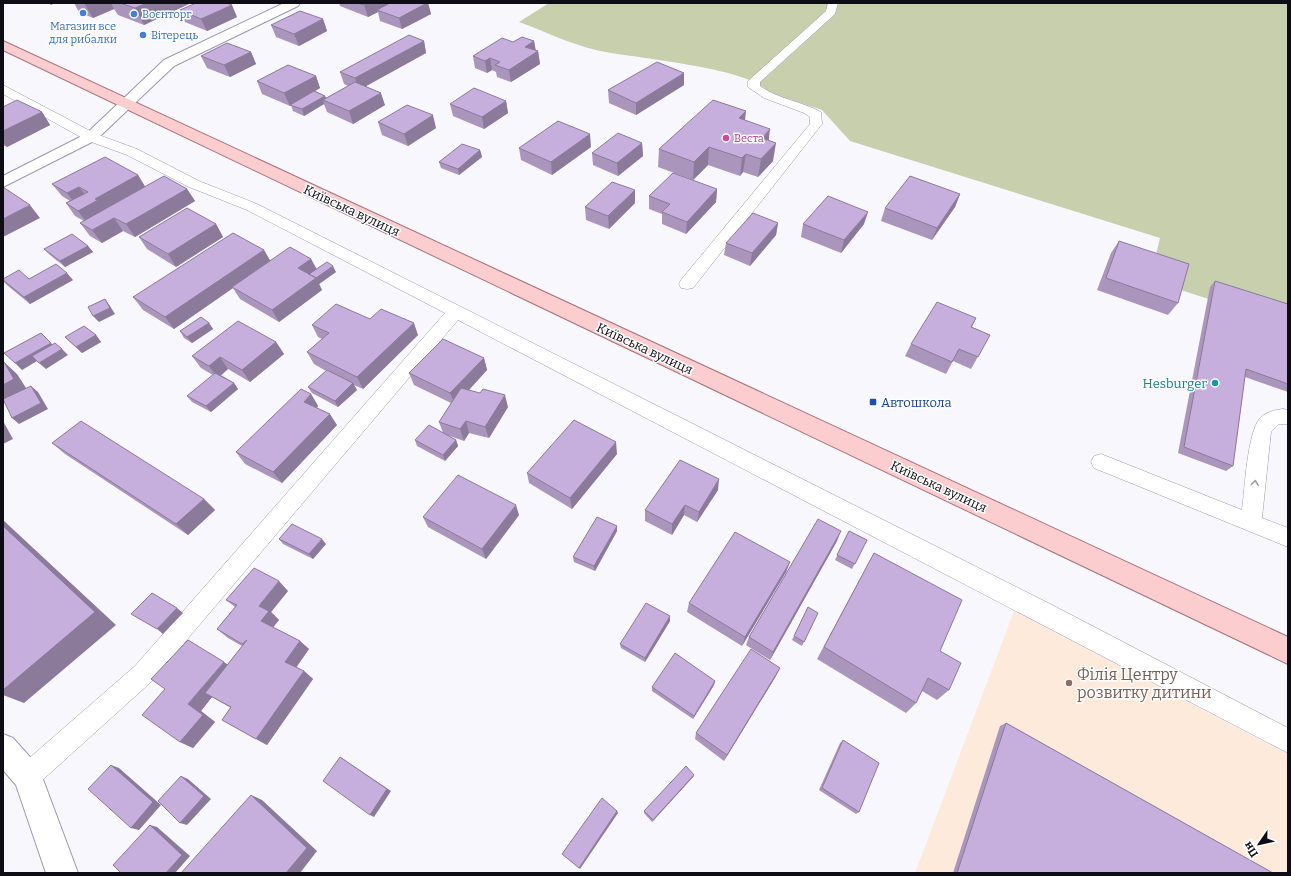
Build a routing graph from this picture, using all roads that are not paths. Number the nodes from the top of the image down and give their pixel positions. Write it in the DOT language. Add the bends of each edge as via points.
graph roads {
  1 [pos="294,3"];
  2 [pos="833,3"];
  3 [pos="3,45"];
  4 [pos="3,89"];
  5 [pos="126,104"];
  6 [pos="92,137"];
  7 [pos="3,182"];
  8 [pos="687,284"];
  9 [pos="456,311"];
  10 [pos="1288,417"];
  11 [pos="1101,462"];
  12 [pos="1251,522"];
  13 [pos="1288,538"];
  14 [pos="1288,651"];
  15 [pos="1288,741"];
  16 [pos="3,748"];
  17 [pos="28,776"];
  18 [pos="62,873"];
  1 -- 5 [label="street" via="170,62"];
  2 -- 8 [label="lane" via="831,12 754,81 754,87 761,94 806,108 816,115 816,124"];
  3 -- 5 [label="main road, Київська вулиця"];
  4 -- 6 [label="lane"];
  5 -- 6 [label="street"];
  5 -- 14 [label="main road, Київська вулиця"];
  6 -- 7 [label="street"];
  6 -- 9 [label="lane" via="132,152 194,184 252,207"];
  9 -- 15 [label="lane"];
  9 -- 17 [label="lane" via="142,674"];
  12 -- 10 [label="lane, one-way" via="1262,432 1271,418"];
  11 -- 12 [label="lane"];
  12 -- 13 [label="lane"];
  16 -- 17 [label="street"];
  17 -- 18 [label="street"];
}
